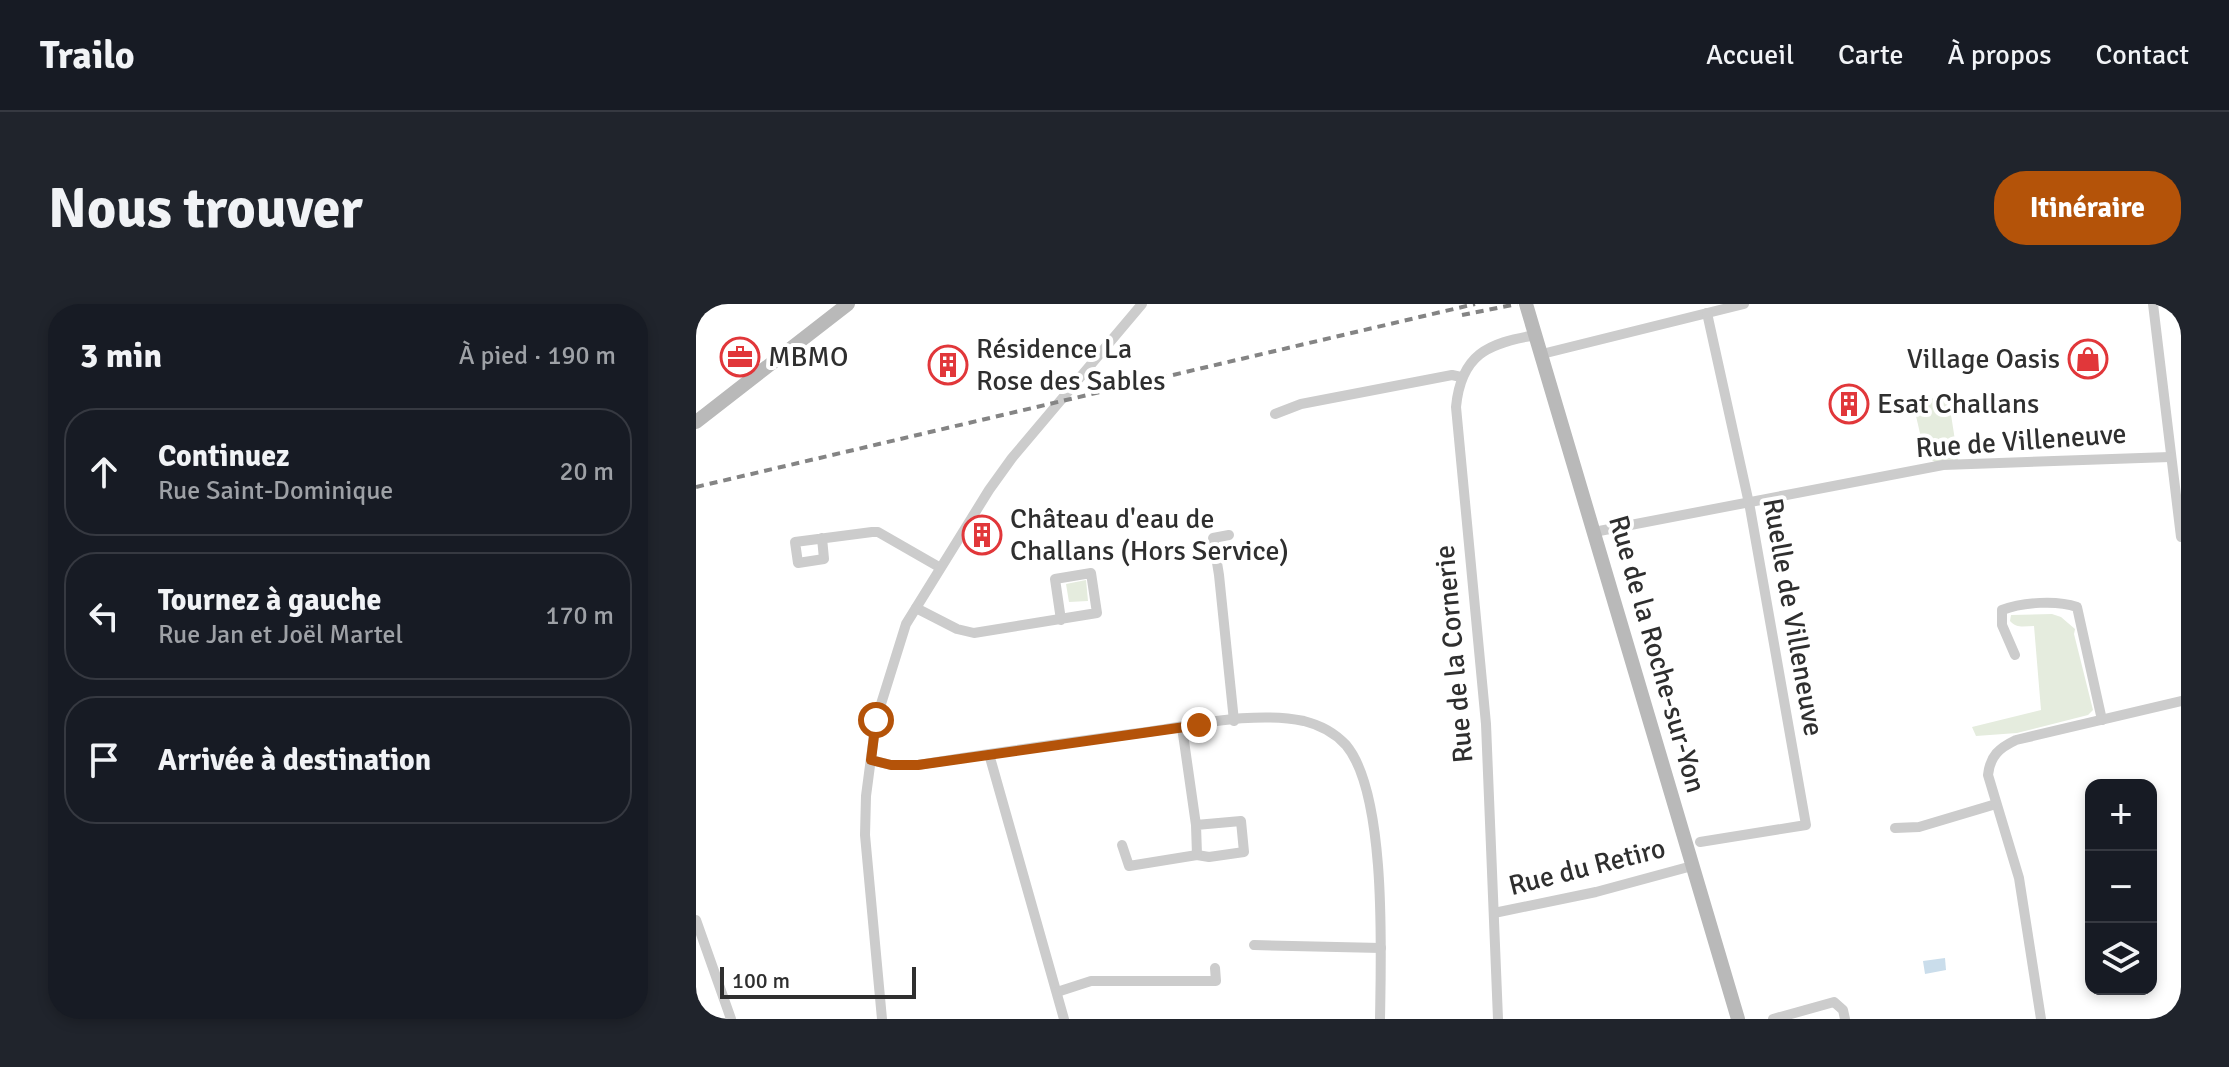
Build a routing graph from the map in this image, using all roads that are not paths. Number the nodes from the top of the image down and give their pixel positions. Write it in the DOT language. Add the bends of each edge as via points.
graph roads {
  1 [pos="848,304"];
  2 [pos="1142,304"];
  3 [pos="1526,304"];
  4 [pos="1744,304"];
  5 [pos="2153,304"];
  6 [pos="1707,313"];
  7 [pos="1536,335"];
  8 [pos="1542,354"];
  9 [pos="1461,377"];
  10 [pos="1275,414"];
  11 [pos="696,422"];
  12 [pos="2170,457"];
  13 [pos="1749,503"];
  14 [pos="1594,532"];
  15 [pos="1229,535"];
  16 [pos="2181,537"];
  17 [pos="822,538"];
  18 [pos="939,567"];
  19 [pos="916,608"];
  20 [pos="1061,620"];
  21 [pos="2015,655"];
  22 [pos="2181,701"];
  23 [pos="2102,720"];
  24 [pos="1234,721"];
  25 [pos="1182,727"];
  26 [pos="989,754"];
  27 [pos="871,760"];
  28 [pos="1996,804"];
  29 [pos="1196,825"];
  30 [pos="1895,828"];
  31 [pos="1700,842"];
  32 [pos="1122,845"];
  33 [pos="1197,855"];
  34 [pos="1692,866"];
  35 [pos="1494,913"];
  36 [pos="696,920"];
  37 [pos="1254,945"];
  38 [pos="1381,948"];
  39 [pos="1215,968"];
  40 [pos="1057,992"];
  41 [pos="731,1019"];
  42 [pos="882,1019"];
  43 [pos="1064,1019"];
  44 [pos="1380,1019"];
  45 [pos="1498,1019"];
  46 [pos="1738,1019"];
  47 [pos="1773,1019"];
  48 [pos="1845,1019"];
  49 [pos="2041,1019"];
  1 -- 11 [label="main road"];
  2 -- 18 [label="street" via="1012,458"];
  3 -- 7 [label="main road, Rue de la Roche-sur-Yon"];
  4 -- 6 [label="street"];
  5 -- 12 [label="street"];
  6 -- 8 [label="street"];
  6 -- 13 [label="street, Ruelle de Villeneuve"];
  7 -- 8 [label="main road, Rue de la Roche-sur-Yon"];
  7 -- 9 [label="street" via="1483,350"];
  8 -- 14 [label="main road, Rue de la Roche-sur-Yon"];
  9 -- 10 [label="street" via="1317,401"];
  9 -- 35 [label="street, Rue de la Cornerie" via="1456,407 1483,688"];
  12 -- 13 [label="street, Rue de Villeneuve" via="1943,465"];
  12 -- 16 [label="street"];
  13 -- 14 [label="street, Rue de Villeneuve"];
  13 -- 31 [label="street, Ruelle de Villeneuve" via="1806,825"];
  14 -- 34 [label="main road, Rue de la Roche-sur-Yon"];
  15 -- 24 [label="street" via="1213,538"];
  17 -- 18 [label="street" via="878,532"];
  18 -- 19 [label="street"];
  19 -- 20 [label="street" via="974,633"];
  19 -- 27 [label="street" via="906,624 876,720"];
  20 -- 20 [label="street" via="1097,613 1091,573 1055,579"];
  21 -- 23 [label="street" via="2002,625 2002,610 2015,605 2077,607"];
  22 -- 23 [label="street"];
  23 -- 28 [label="street" via="2003,747 1993,757 1988,775"];
  24 -- 25 [label="street"];
  24 -- 38 [label="street" via="1304,721 1335,734 1352,754 1372,819"];
  25 -- 26 [label="street"];
  25 -- 29 [label="street"];
  26 -- 27 [label="street" via="918,765"];
  26 -- 40 [label="street"];
  27 -- 42 [label="street" via="865,835"];
  28 -- 30 [label="street" via="1919,827"];
  28 -- 49 [label="street" via="2019,878"];
  29 -- 33 [label="street"];
  29 -- 33 [label="street" via="1241,821 1244,852"];
  32 -- 33 [label="street" via="1129,866"];
  34 -- 35 [label="street, Rue du Retiro"];
  34 -- 46 [label="main road, Rue de la Roche-sur-Yon"];
  35 -- 45 [label="street, Rue de la Cornerie"];
  36 -- 41 [label="street"];
  37 -- 38 [label="street"];
  38 -- 44 [label="street"];
  39 -- 40 [label="street" via="1216,981 1091,981"];
  40 -- 43 [label="street"];
  47 -- 48 [label="street" via="1834,1002"];
}
